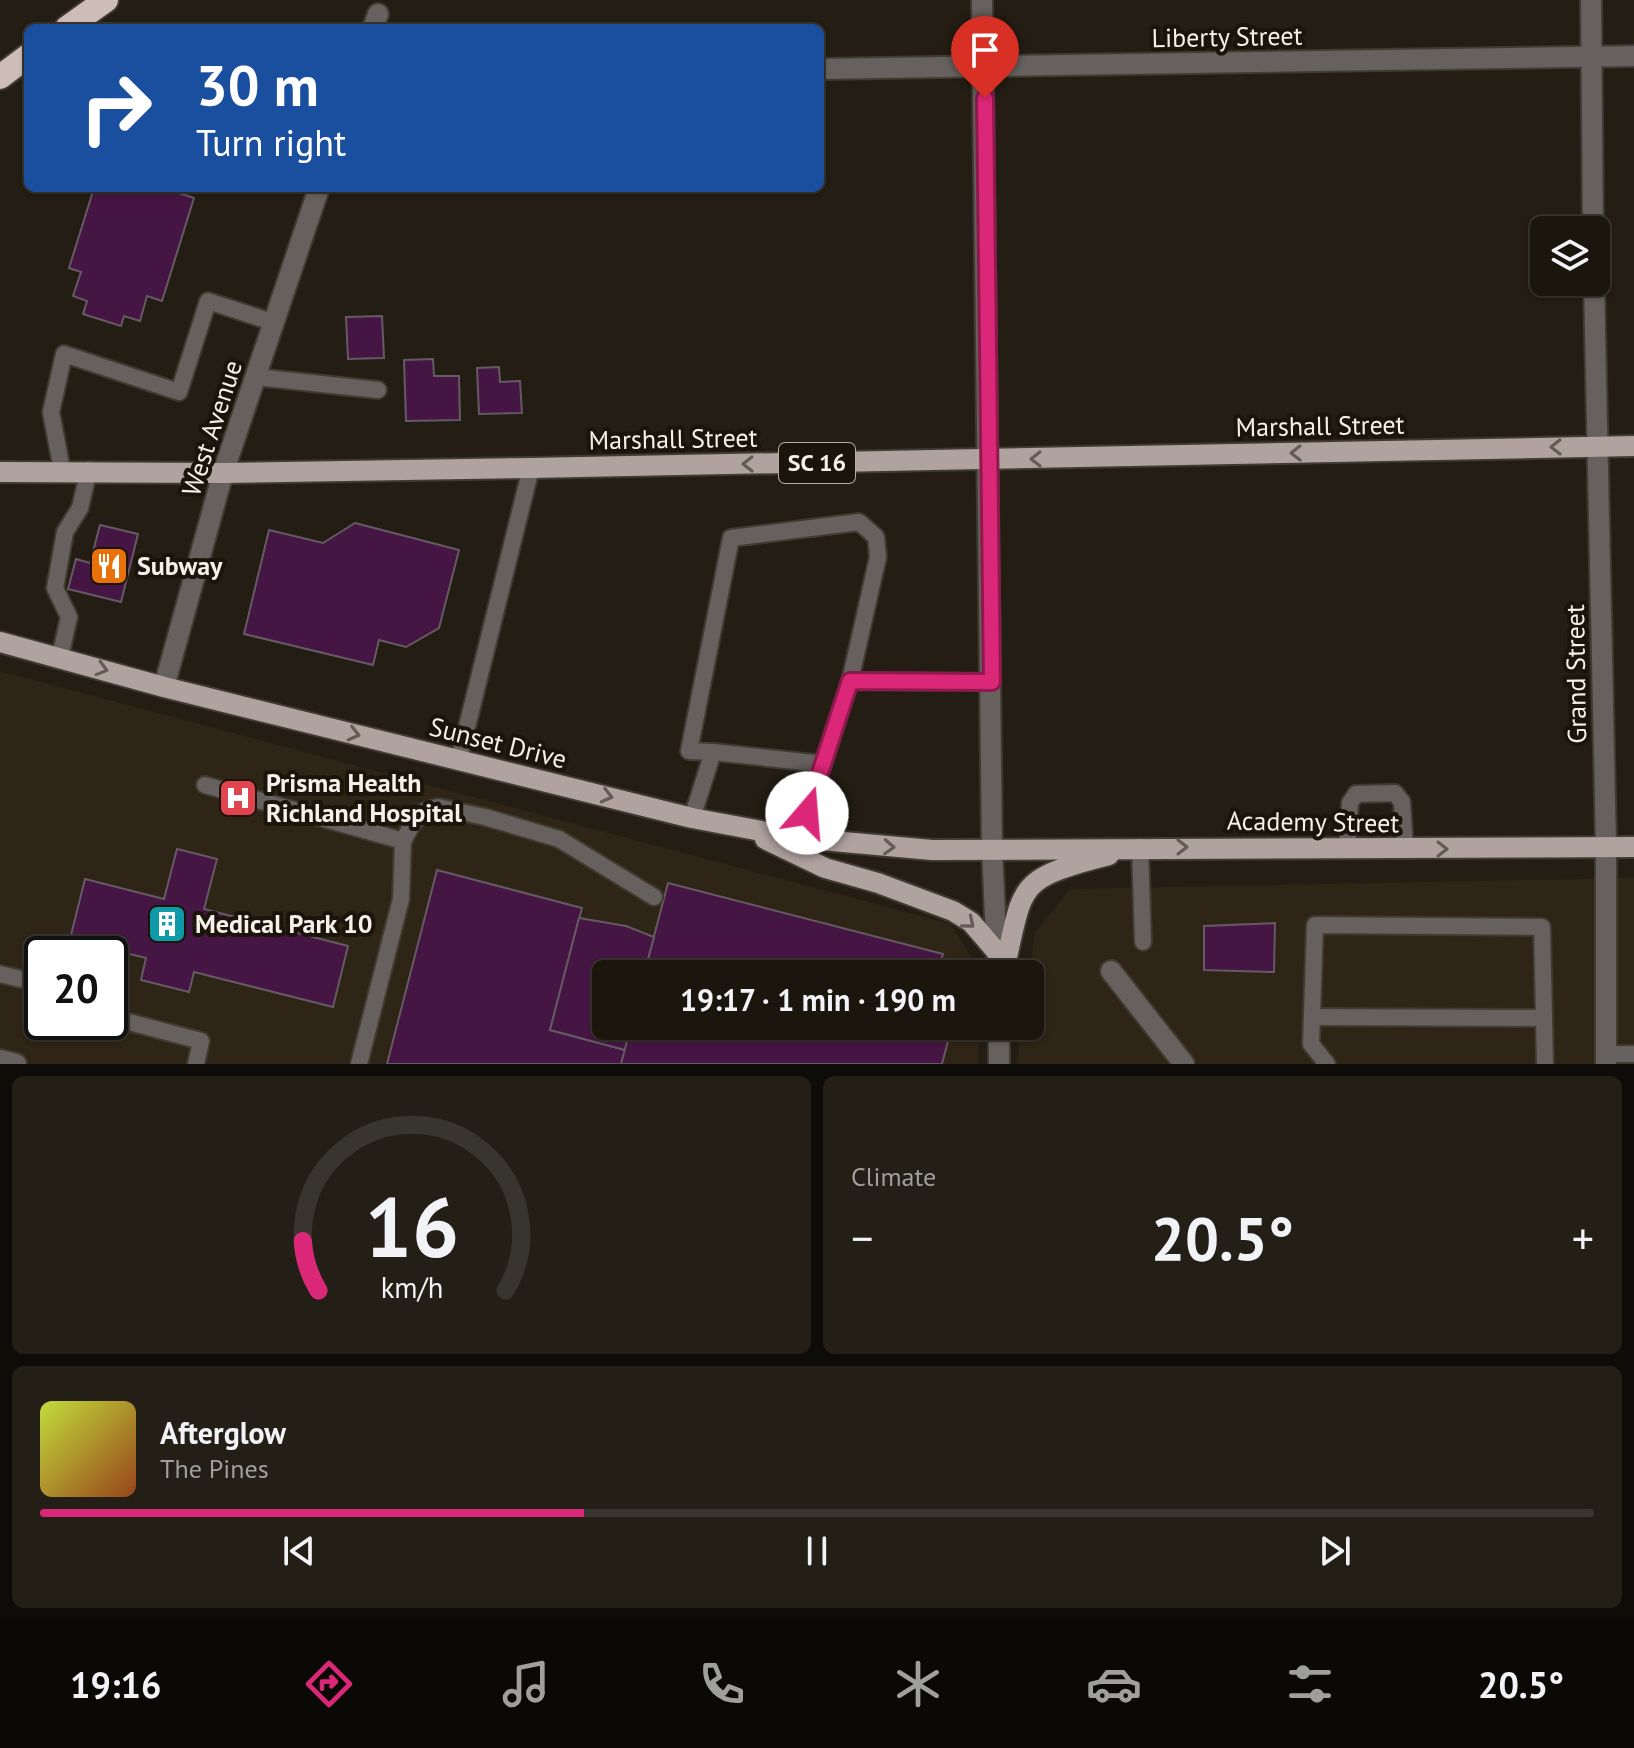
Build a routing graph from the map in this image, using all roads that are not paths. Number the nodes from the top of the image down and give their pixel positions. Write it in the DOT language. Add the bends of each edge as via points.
graph roads {
  1 [pos="106,0"];
  2 [pos="982,0"];
  3 [pos="1591,0"];
  4 [pos="73,24"];
  5 [pos="1590,56"];
  6 [pos="1634,56"];
  7 [pos="24,59"];
  8 [pos="985,68"];
  9 [pos="824,69"];
  10 [pos="0,77"];
  11 [pos="318,192"];
  12 [pos="1593,216"];
  13 [pos="1594,296"];
  14 [pos="275,323"];
  15 [pos="256,377"];
  16 [pos="378,390"];
  17 [pos="1596,446"];
  18 [pos="1634,446"];
  19 [pos="988,460"];
  20 [pos="531,468"];
  21 [pos="62,470"];
  22 [pos="89,470"];
  23 [pos="0,472"];
  24 [pos="223,473"];
  25 [pos="0,642"];
  26 [pos="60,657"];
  27 [pos="850,681"];
  28 [pos="992,682"];
  29 [pos="164,687"];
  30 [pos="713,752"];
  31 [pos="459,759"];
  32 [pos="823,764"];
  33 [pos="205,785"];
  34 [pos="692,818"];
  35 [pos="743,828"];
  36 [pos="799,838"];
  37 [pos="403,841"];
  38 [pos="1140,847"];
  39 [pos="1347,847"];
  40 [pos="1606,847"];
  41 [pos="1634,847"];
  42 [pos="992,848"];
  43 [pos="1405,849"];
  44 [pos="654,897"];
  45 [pos="1143,942"];
  46 [pos="996,951"];
  47 [pos="998,960"];
  48 [pos="1004,960"];
  49 [pos="1111,971"];
  50 [pos="0,974"];
  51 [pos="24,980"];
  52 [pos="1312,1017"];
  53 [pos="1544,1018"];
  54 [pos="128,1022"];
  55 [pos="999,1040"];
  56 [pos="1634,1054"];
  57 [pos="1606,1059"];
  58 [pos="0,1060"];
  59 [pos="16,1064"];
  60 [pos="196,1064"];
  61 [pos="359,1064"];
  62 [pos="999,1064"];
  63 [pos="1184,1064"];
  64 [pos="1327,1064"];
  65 [pos="1545,1064"];
  1 -- 4 [label="highway"];
  2 -- 8 [label="street"];
  3 -- 5 [label="street"];
  5 -- 6 [label="street, Liberty Street"];
  5 -- 8 [label="street, Liberty Street"];
  5 -- 12 [label="street"];
  7 -- 10 [label="highway"];
  8 -- 9 [label="street, Liberty Street"];
  8 -- 19 [label="street"];
  11 -- 14 [label="street, West Avenue"];
  13 -- 17 [label="street, Grand Street"];
  14 -- 15 [label="street, West Avenue"];
  14 -- 21 [label="lane" via="208,301 179,392 64,354 51,412"];
  15 -- 16 [label="lane"];
  15 -- 24 [label="street, West Avenue"];
  17 -- 18 [label="main road, Marshall Street / SC 16"];
  17 -- 19 [label="main road, Marshall Street / SC 16, one-way"];
  17 -- 40 [label="street, Grand Street"];
  19 -- 20 [label="main road, Marshall Street / SC 16, one-way"];
  19 -- 28 [label="street"];
  20 -- 24 [label="main road, Marshall Street / SC 16"];
  20 -- 31 [label="lane"];
  21 -- 22 [label="main road, Marshall Street / SC 16"];
  21 -- 23 [label="main road, Marshall Street / SC 16"];
  22 -- 24 [label="main road, Marshall Street / SC 16"];
  22 -- 26 [label="lane" via="80,508 65,532 55,588 69,617"];
  24 -- 29 [label="street, West Avenue"];
  25 -- 26 [label="main road, Sunset Drive"];
  26 -- 29 [label="main road, Sunset Drive, one-way"];
  27 -- 28 [label="lane"];
  27 -- 30 [label="lane" via="878,557 876,537 859,522 731,538 689,751"];
  27 -- 32 [label="lane"];
  28 -- 42 [label="street"];
  29 -- 31 [label="main road, Sunset Drive, one-way"];
  30 -- 32 [label="lane"];
  30 -- 34 [label="lane"];
  31 -- 34 [label="main road, Sunset Drive, one-way"];
  32 -- 36 [label="lane"];
  33 -- 37 [label="lane"];
  34 -- 35 [label="main road, Sunset Drive"];
  35 -- 36 [label="main road, Sunset Drive"];
  35 -- 46 [label="main road, one-way" via="825,868 953,911 971,922"];
  36 -- 42 [label="main road, Sunset Drive, one-way" via="932,850"];
  37 -- 44 [label="lane" via="425,811 438,807 485,817 559,839"];
  37 -- 61 [label="lane" via="401,899"];
  38 -- 39 [label="main road, Academy Street, one-way"];
  38 -- 42 [label="main road, Academy Street"];
  38 -- 45 [label="lane"];
  38 -- 48 [label="main road" via="1077,863 1034,882 1017,908"];
  39 -- 43 [label="main road, Academy Street"];
  39 -- 43 [label="lane" via="1350,803 1356,794 1395,793 1402,802"];
  40 -- 41 [label="main road, Academy Street"];
  43 -- 40 [label="main road, Academy Street, one-way"];
  40 -- 57 [label="street, Grand Street"];
  42 -- 46 [label="street"];
  46 -- 47 [label="street"];
  49 -- 63 [label="street"];
  50 -- 51 [label="lane"];
  52 -- 53 [label="lane"];
  52 -- 53 [label="lane" via="1315,925 1542,927"];
  52 -- 64 [label="lane" via="1311,1044"];
  53 -- 65 [label="lane"];
  54 -- 60 [label="lane" via="201,1041"];
  55 -- 62 [label="street"];
  56 -- 57 [label="lane"];
  58 -- 59 [label="street"];
}
